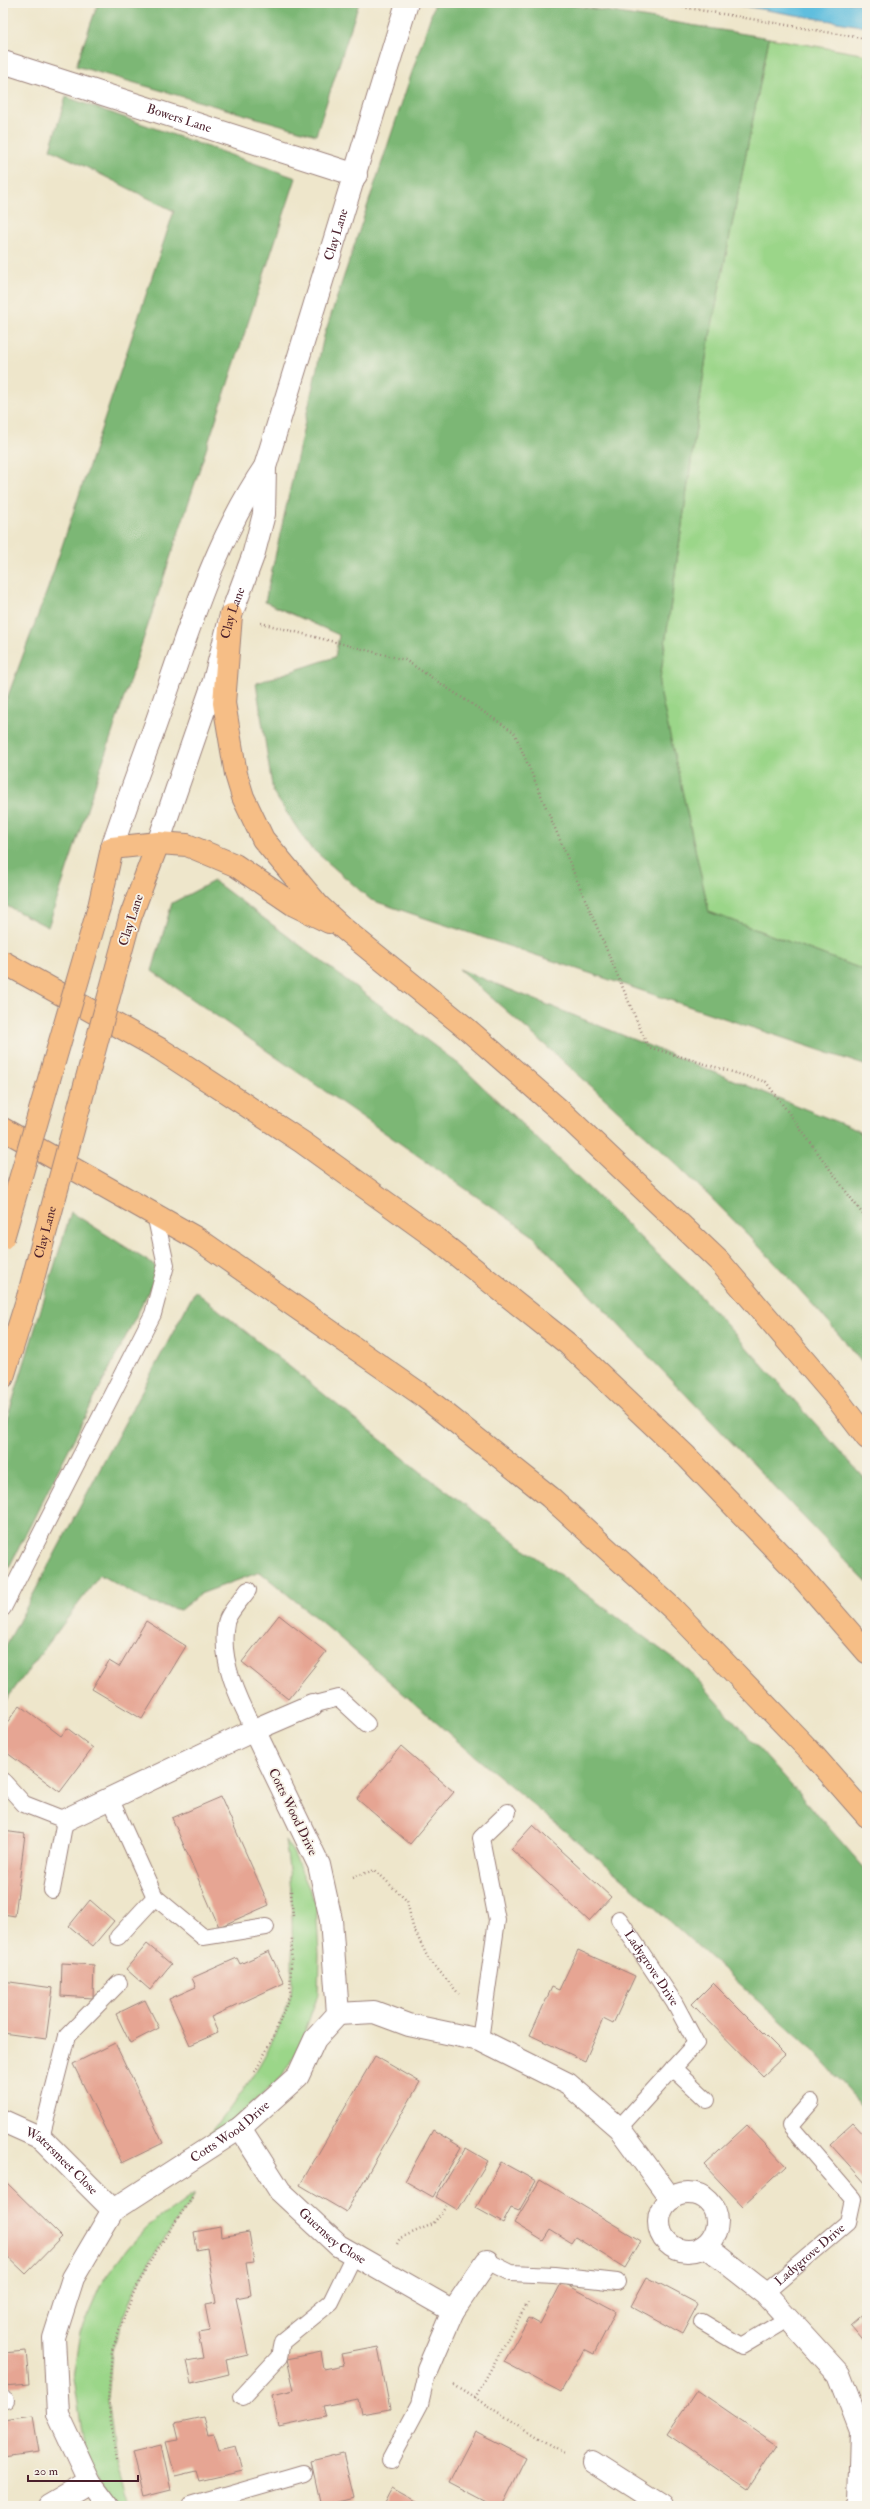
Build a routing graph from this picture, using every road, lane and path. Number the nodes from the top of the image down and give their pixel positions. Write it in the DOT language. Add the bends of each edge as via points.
graph roads {
  1 [pos="407,3"];
  2 [pos="659,3"];
  3 [pos="867,39"];
  4 [pos="3,62"];
  5 [pos="356,175"];
  6 [pos="265,467"];
  7 [pos="231,615"];
  8 [pos="158,843"];
  9 [pos="112,848"];
  10 [pos="344,929"];
  11 [pos="3,962"];
  12 [pos="3,1129"];
  13 [pos="155,1214"];
  14 [pos="867,1220"];
  15 [pos="3,1238"];
  16 [pos="3,1377"];
  17 [pos="867,1438"];
  18 [pos="248,1590"];
  19 [pos="3,1608"];
  20 [pos="867,1652"];
  21 [pos="312,1705"];
  22 [pos="367,1724"];
  23 [pos="254,1730"];
  24 [pos="3,1781"];
  25 [pos="110,1798"];
  26 [pos="508,1812"];
  27 [pos="867,1816"];
  28 [pos="65,1820"];
  29 [pos="291,1888"];
  30 [pos="324,1888"];
  31 [pos="52,1890"];
  32 [pos="155,1897"];
  33 [pos="292,1919"];
  34 [pos="619,1919"];
  35 [pos="266,1927"];
  36 [pos="292,1935"];
  37 [pos="118,1937"];
  38 [pos="119,1983"];
  39 [pos="338,2014"];
  40 [pos="480,2040"];
  41 [pos="673,2068"];
  42 [pos="252,2076"];
  43 [pos="706,2100"];
  44 [pos="811,2102"];
  45 [pos="3,2121"];
  46 [pos="240,2128"];
  47 [pos="619,2128"];
  48 [pos="41,2138"];
  49 [pos="184,2164"];
  50 [pos="671,2199"];
  51 [pos="448,2204"];
  52 [pos="113,2210"];
  53 [pos="705,2246"];
  54 [pos="354,2255"];
  55 [pos="487,2262"];
  56 [pos="384,2272"];
  57 [pos="544,2274"];
  58 [pos="617,2282"];
  59 [pos="765,2293"];
  60 [pos="453,2311"];
  61 [pos="789,2318"];
  62 [pos="702,2322"];
  63 [pos="428,2369"];
  64 [pos="242,2397"];
  65 [pos="475,2398"];
  66 [pos="390,2460"];
  67 [pos="593,2462"];
  68 [pos="118,2466"];
  69 [pos="304,2473"];
  70 [pos="90,2482"];
  71 [pos="649,2503"];
  72 [pos="861,2505"];
  73 [pos="50,2506"];
  74 [pos="108,2506"];
  75 [pos="190,2506"];
  1 -- 5 [label="street, Clay Lane"];
  2 -- 3 [label="path"];
  4 -- 5 [label="street, Bowers Lane"];
  5 -- 6 [label="street, Clay Lane"];
  6 -- 7 [label="street, Clay Lane" via="264,514 244,585"];
  6 -- 9 [label="street, Clay Lane" via="243,499 217,557"];
  7 -- 8 [label="street, Clay Lane" via="214,681"];
  7 -- 10 [label="main road" via="224,703 236,774 243,797 263,839 313,899"];
  7 -- 14 [label="path" via="405,660 514,732 648,1047 766,1082"];
  8 -- 9 [label="main road"];
  8 -- 10 [label="main road" via="187,845 235,865 294,905"];
  8 -- 16 [label="main road, Clay Lane, bridge" via="130,918 28,1297"];
  9 -- 15 [label="main road, Clay Lane, bridge" via="99,907"];
  10 -- 17 [label="main road" via="466,1028 640,1185 719,1261 838,1400"];
  11 -- 20 [label="main road" via="160,1049 302,1142 434,1237 568,1344 686,1456 800,1575"];
  12 -- 13 [label="main road"];
  13 -- 19 [label="lane" via="166,1265 153,1314"];
  13 -- 27 [label="main road" via="198,1239 422,1395 550,1497 672,1608 809,1750"];
  18 -- 23 [label="lane" via="226,1622 225,1650 237,1696"];
  21 -- 22 [label="lane" via="339,1698"];
  21 -- 23 [label="street"];
  23 -- 25 [label="street"];
  23 -- 30 [label="street, Cotts Wood Drive" via="319,1865"];
  24 -- 28 [label="lane" via="24,1804"];
  25 -- 28 [label="street"];
  25 -- 32 [label="lane"];
  26 -- 40 [label="lane" via="481,1838 497,1920"];
  28 -- 31 [label="lane"];
  29 -- 33 [label="path"];
  30 -- 39 [label="street, Cotts Wood Drive" via="330,1920"];
  30 -- 40 [label="path" via="375,1870 394,1885 407,1901 413,1927 428,1958 462,1998"];
  32 -- 35 [label="lane" via="203,1937"];
  32 -- 37 [label="lane"];
  34 -- 41 [label="lane, Ladygrove Drive" via="674,2002 696,2042"];
  36 -- 42 [label="path" via="290,1995 273,2038"];
  38 -- 48 [label="lane" via="67,2036"];
  39 -- 40 [label="street" via="374,2012 409,2024"];
  39 -- 46 [label="street, Cotts Wood Drive" via="314,2039 298,2076"];
  40 -- 47 [label="street" via="568,2084"];
  41 -- 43 [label="lane"];
  41 -- 47 [label="lane, Ladygrove Drive"];
  44 -- 59 [label="lane, Ladygrove Drive" via="790,2126 853,2199 848,2222"];
  45 -- 48 [label="street, Watersmeet Close"];
  46 -- 49 [label="street, Cotts Wood Drive"];
  46 -- 54 [label="street, Guernsey Close" via="280,2191 339,2246"];
  47 -- 50 [label="street"];
  48 -- 52 [label="street, Watersmeet Close"];
  49 -- 52 [label="street, Cotts Wood Drive"];
  49 -- 68 [label="path" via="194,2193 153,2256 133,2294 112,2350 108,2399"];
  50 -- 53 [label="street" via="662,2210 660,2219 664,2238 670,2245 688,2251"];
  50 -- 53 [label="street" via="685,2193 695,2193 711,2204 718,2222 712,2239"];
  51 -- 56 [label="path" via="433,2224 400,2238"];
  52 -- 70 [label="street, Cotts Wood Drive" via="73,2278 54,2338 58,2414"];
  53 -- 59 [label="street, Ladygrove Drive"];
  54 -- 56 [label="street, Guernsey Close"];
  54 -- 64 [label="lane" via="331,2302 282,2342 279,2357"];
  55 -- 57 [label="lane" via="512,2273"];
  55 -- 60 [label="street"];
  56 -- 60 [label="street, Guernsey Close"];
  57 -- 58 [label="lane"];
  57 -- 65 [label="path"];
  59 -- 61 [label="street, Ladygrove Drive"];
  60 -- 63 [label="street"];
  61 -- 62 [label="lane" via="742,2346"];
  61 -- 72 [label="street, Ladygrove Drive" via="839,2374 861,2431"];
  63 -- 65 [label="path"];
  63 -- 66 [label="lane" via="420,2404"];
  65 -- 67 [label="path" via="574,2459"];
  67 -- 71 [label="street"];
  69 -- 75 [label="lane"];
  70 -- 73 [label="street"];
  70 -- 74 [label="street, Cotts Wood Drive"];
}
